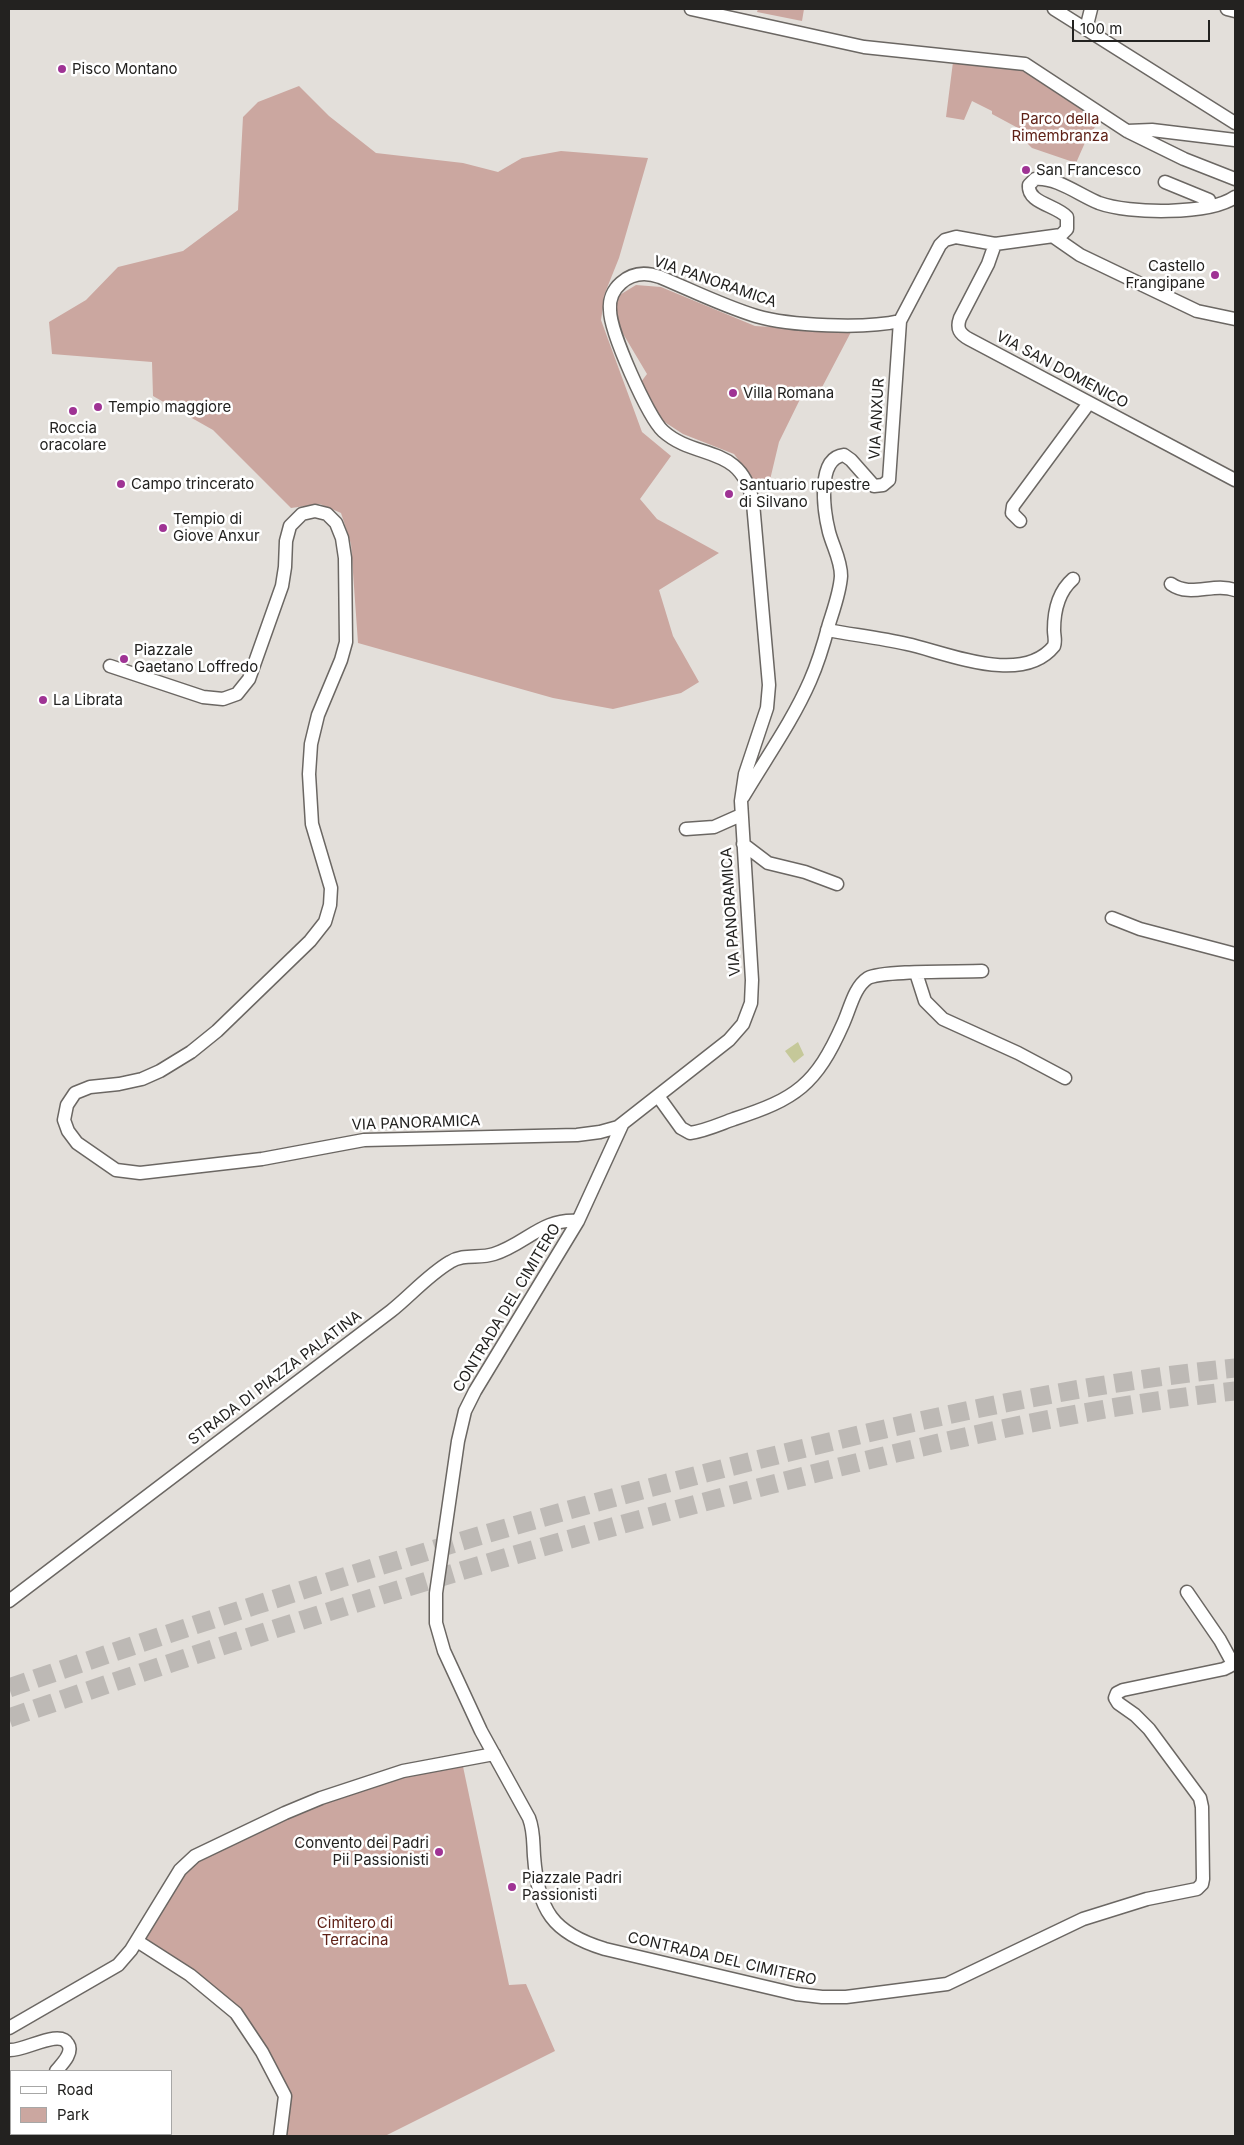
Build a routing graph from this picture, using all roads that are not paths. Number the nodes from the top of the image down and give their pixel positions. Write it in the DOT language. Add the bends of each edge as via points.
graph roads {
  1 [pos="691,9"];
  2 [pos="1054,9"];
  3 [pos="1091,9"];
  4 [pos="1227,9"];
  5 [pos="1235,11"];
  6 [pos="1086,29"];
  7 [pos="1235,122"];
  8 [pos="1127,131"];
  9 [pos="1235,140"];
  10 [pos="1235,179"];
  11 [pos="1165,182"];
  12 [pos="1235,196"];
  13 [pos="1208,200"];
  14 [pos="1054,238"];
  15 [pos="995,244"];
  16 [pos="1235,319"];
  17 [pos="900,321"];
  18 [pos="1089,403"];
  19 [pos="1235,480"];
  20 [pos="1020,521"];
  21 [pos="1073,579"];
  22 [pos="1171,584"];
  23 [pos="1235,590"];
  24 [pos="827,630"];
  25 [pos="110,666"];
  26 [pos="741,801"];
  27 [pos="741,815"];
  28 [pos="686,829"];
  29 [pos="743,844"];
  30 [pos="837,884"];
  31 [pos="1112,918"];
  32 [pos="1235,954"];
  33 [pos="982,971"];
  34 [pos="916,973"];
  35 [pos="1065,1078"];
  36 [pos="658,1096"];
  37 [pos="622,1125"];
  38 [pos="578,1221"];
  39 [pos="1188,1592"];
  40 [pos="9,1601"];
  41 [pos="494,1754"];
  42 [pos="137,1941"];
  43 [pos="9,2028"];
  44 [pos="9,2050"];
  45 [pos="57,2070"];
  46 [pos="280,2136"];
  1 -- 8 [label="street" via="864,47 1025,64"];
  2 -- 6 [label="street"];
  3 -- 6 [label="street"];
  4 -- 5 [label="street"];
  6 -- 7 [label="street"];
  8 -- 9 [label="street" via="1152,130"];
  8 -- 10 [label="street"];
  11 -- 13 [label="street"];
  12 -- 14 [label="street" via="1222,203 1182,209 1124,210 1101,204 1051,182 1034,179 1029,185 1032,197 1061,211 1068,219 1066,231"];
  14 -- 15 [label="street, VIA ANXUR"];
  14 -- 16 [label="street" via="1080,255 1196,311"];
  15 -- 17 [label="street, VIA ANXUR" via="956,237 945,240"];
  15 -- 18 [label="street, VIA SAN DOMENICO" via="960,318 959,331"];
  17 -- 24 [label="street, VIA ANXUR" via="888,480 883,485 874,486 844,455 833,459 827,468 827,520 841,572"];
  17 -- 26 [label="street, VIA PANORAMICA" via="861,326 769,319 748,314 646,274 625,279 611,298 614,333 659,428 681,443 726,460 741,474 751,495 769,685 767,708"];
  18 -- 19 [label="street, VIA SAN DOMENICO"];
  18 -- 20 [label="street" via="1013,506 1012,513"];
  21 -- 24 [label="street" via="1058,598 1054,646 1044,656 1026,663 987,664 905,644"];
  22 -- 23 [label="street" via="1187,590 1216,587"];
  24 -- 26 [label="street, VIA ANXUR" via="802,698"];
  25 -- 37 [label="street, VIA PANORAMICA" via="203,697 224,698 237,694 249,679 282,586 290,526 302,514 315,511 327,514 336,523 346,564 346,642 318,715 311,744 309,774 312,824 331,888 325,922 310,941 191,1052 142,1079 90,1087 75,1093 67,1105 64,1120 70,1135 81,1147 116,1170 146,1173 256,1160 349,1141 589,1134"];
  26 -- 27 [label="street, VIA PANORAMICA"];
  27 -- 28 [label="street" via="714,827"];
  27 -- 29 [label="street, VIA PANORAMICA"];
  29 -- 30 [label="street" via="768,863"];
  29 -- 36 [label="street, VIA PANORAMICA" via="752,980 748,1013 729,1040"];
  31 -- 32 [label="street" via="1146,931"];
  33 -- 34 [label="street"];
  34 -- 35 [label="street" via="925,1001 943,1019 1010,1048"];
  34 -- 36 [label="street" via="877,974 863,982 824,1061 803,1086 779,1103 690,1133 681,1128"];
  36 -- 37 [label="street, VIA PANORAMICA"];
  37 -- 38 [label="street, CONTRADA DEL CIMITERO"];
  38 -- 40 [label="street, STRADA DI PIAZZA PALATINA" via="562,1220 548,1225 496,1254 462,1257 448,1262 391,1311"];
  38 -- 41 [label="street, CONTRADA DEL CIMITERO" via="475,1391 465,1411 458,1441 436,1593 436,1623 444,1651"];
  39 -- 41 [label="street, CONTRADA DEL CIMITERO" via="1225,1649 1232,1662 1230,1666 1123,1690 1117,1693 1116,1698 1149,1730 1200,1798 1202,1884 1191,1891 1083,1919 938,1987 846,1997 810,1996 613,1951 583,1941 557,1924 544,1909 535,1866 531,1822"];
  41 -- 42 [label="street" via="403,1771 321,1798 199,1854 182,1867"];
  42 -- 43 [label="street" via="113,1969"];
  42 -- 46 [label="street" via="190,1975 236,2013 262,2052 285,2096"];
  44 -- 45 [label="street" via="53,2038 64,2039 69,2050"];
}
